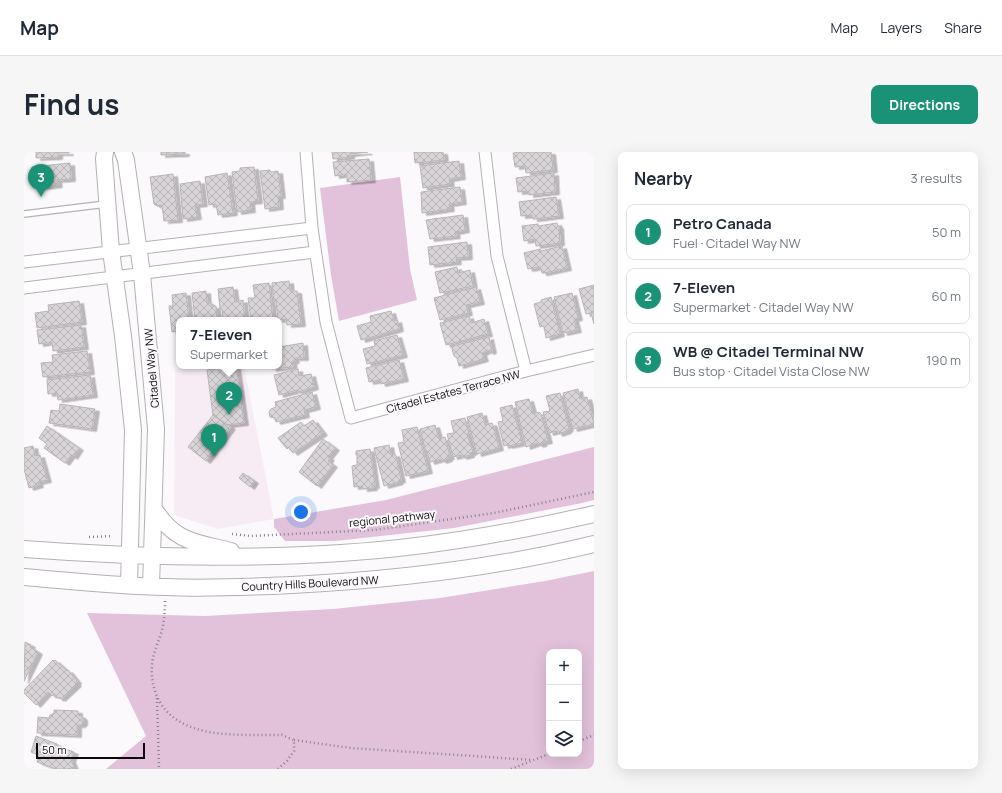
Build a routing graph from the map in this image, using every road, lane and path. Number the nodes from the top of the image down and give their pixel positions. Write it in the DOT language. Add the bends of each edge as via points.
graph roads {
  1 [pos="105,152"];
  2 [pos="123,152"];
  3 [pos="306,152"];
  4 [pos="486,152"];
  5 [pos="107,204"];
  6 [pos="24,214"];
  7 [pos="312,228"];
  8 [pos="139,248"];
  9 [pos="111,251"];
  10 [pos="315,252"];
  11 [pos="24,262"];
  12 [pos="142,274"];
  13 [pos="114,276"];
  14 [pos="24,288"];
  15 [pos="594,355"];
  16 [pos="526,371"];
  17 [pos="594,492"];
  18 [pos="154,510"];
  19 [pos="594,514"];
  20 [pos="228,534"];
  21 [pos="594,544"];
  22 [pos="24,549"];
  23 [pos="129,555"];
  24 [pos="153,557"];
  25 [pos="258,557"];
  26 [pos="24,577"];
  27 [pos="128,585"];
  28 [pos="152,586"];
  29 [pos="165,610"];
  30 [pos="157,695"];
  31 [pos="594,735"];
  32 [pos="294,740"];
  33 [pos="582,741"];
  34 [pos="546,755"];
  35 [pos="532,760"];
  36 [pos="159,769"];
  37 [pos="278,769"];
  38 [pos="511,769"];
  1 -- 5 [label="main road"];
  2 -- 8 [label="main road, Citadel Way NW"];
  3 -- 7 [label="street, Citadel Estates Terrace NW"];
  4 -- 16 [label="street, Citadel Estates Terrace NW" via="498,256"];
  5 -- 6 [label="lane"];
  5 -- 9 [label="main road"];
  7 -- 8 [label="street"];
  7 -- 10 [label="street, Citadel Estates Terrace NW"];
  8 -- 9 [label="street"];
  8 -- 12 [label="main road, Citadel Way NW"];
  9 -- 11 [label="street"];
  9 -- 13 [label="main road"];
  10 -- 12 [label="street"];
  10 -- 16 [label="street, Citadel Estates Terrace NW" via="326,322 351,418"];
  12 -- 13 [label="street"];
  12 -- 18 [label="main road, Citadel Way NW" via="156,429"];
  13 -- 14 [label="street"];
  13 -- 23 [label="main road" via="133,430"];
  15 -- 16 [label="street"];
  17 -- 20 [label="path, regional pathway" via="494,513 374,530 251,536"];
  18 -- 24 [label="main road, Citadel Way NW"];
  18 -- 25 [label="main road" via="178,536"];
  19 -- 25 [label="main road" via="488,536 414,546"];
  21 -- 28 [label="main road, Country Hills Boulevard NW" via="484,566 337,583 252,587"];
  22 -- 23 [label="main road"];
  23 -- 24 [label="main road"];
  23 -- 27 [label="main road"];
  24 -- 25 [label="main road"];
  24 -- 28 [label="main road, Citadel Way NW"];
  26 -- 27 [label="main road, Country Hills Boulevard NW"];
  27 -- 28 [label="main road, Country Hills Boulevard NW"];
  29 -- 30 [label="path" via="152,667"];
  30 -- 32 [label="path" via="165,710 174,719 199,730 282,735"];
  30 -- 36 [label="path"];
  31 -- 33 [label="path"];
  32 -- 35 [label="path" via="351,748"];
  32 -- 37 [label="path" via="294,751"];
  34 -- 35 [label="path"];
  35 -- 38 [label="path"];
}
